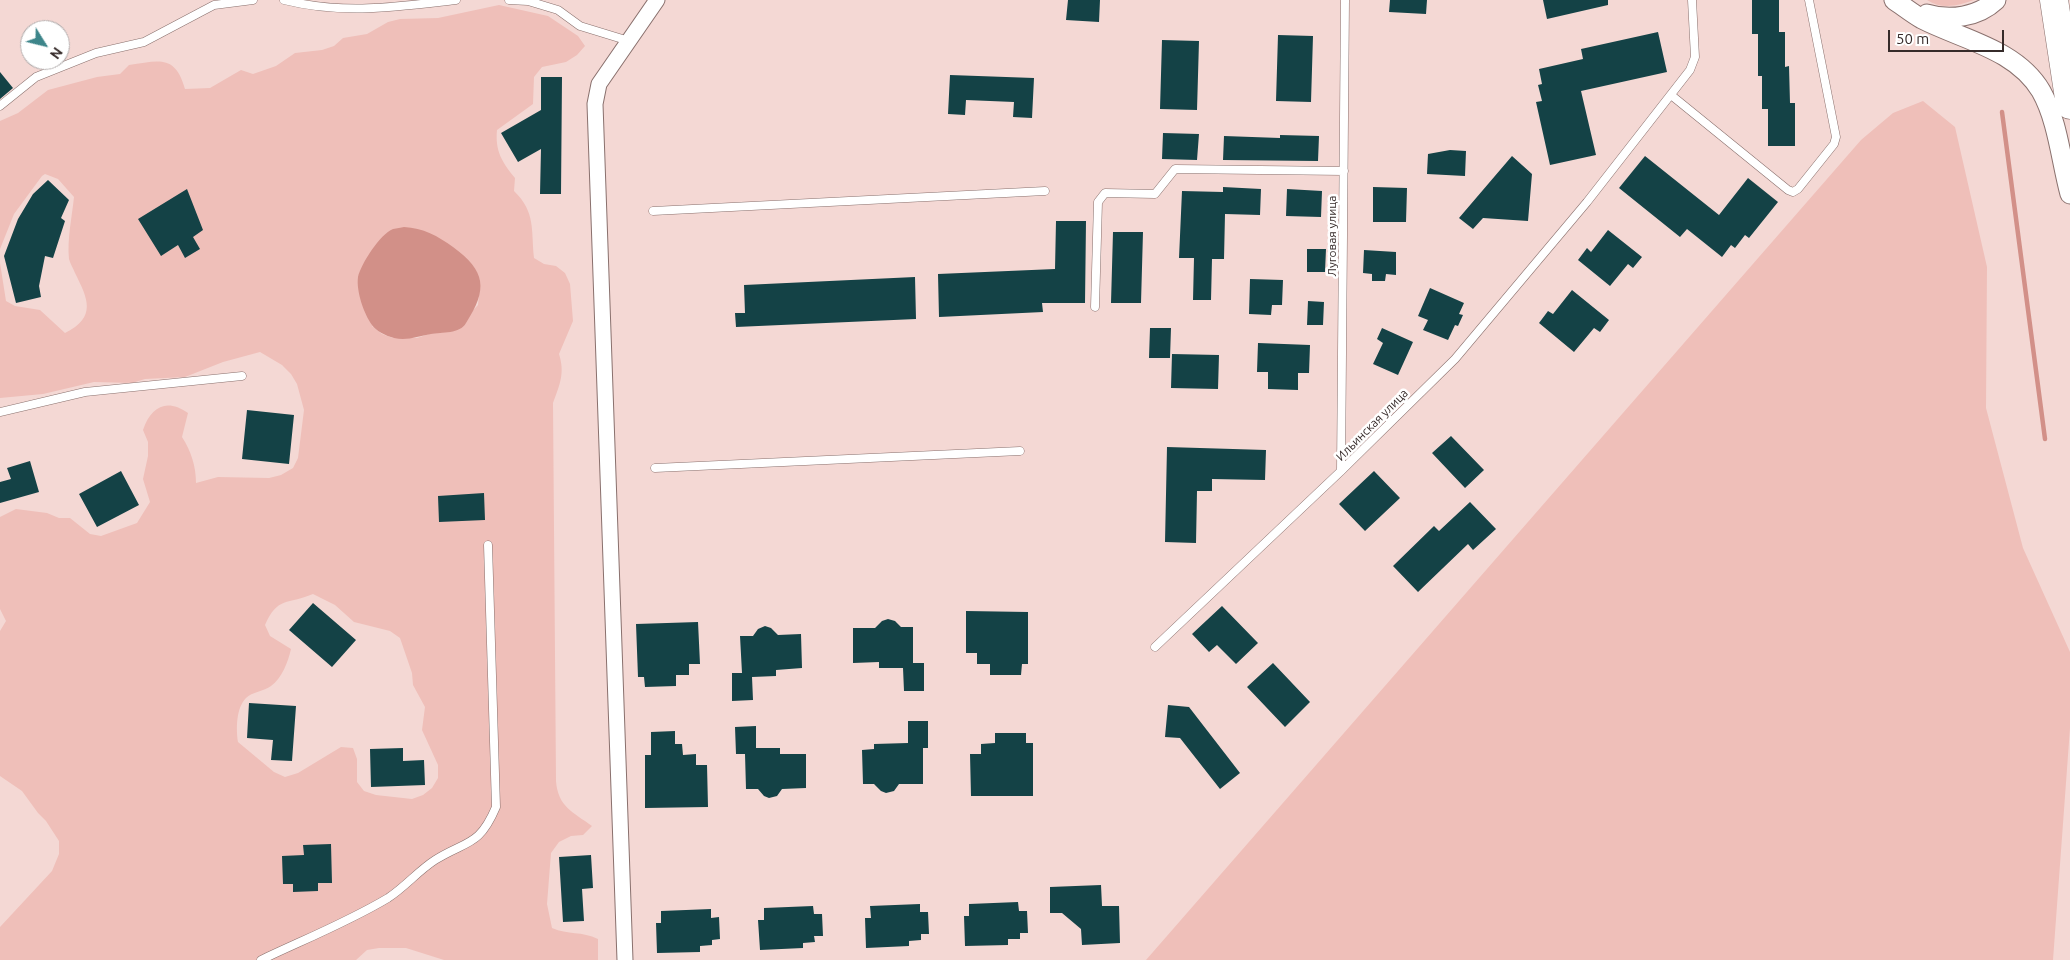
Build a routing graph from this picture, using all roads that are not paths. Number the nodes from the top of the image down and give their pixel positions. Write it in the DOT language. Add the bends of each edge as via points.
graph roads {
  1 [pos="253,0"];
  2 [pos="284,0"];
  3 [pos="456,0"];
  4 [pos="509,0"];
  5 [pos="657,0"];
  6 [pos="1345,0"];
  7 [pos="1692,0"];
  8 [pos="1809,0"];
  9 [pos="1996,0"];
  10 [pos="2054,0"];
  11 [pos="1900,4"];
  12 [pos="629,41"];
  13 [pos="1671,96"];
  14 [pos="2070,105"];
  15 [pos="0,106"];
  16 [pos="1344,171"];
  17 [pos="1045,191"];
  18 [pos="2070,194"];
  19 [pos="653,211"];
  20 [pos="1096,308"];
  21 [pos="242,376"];
  22 [pos="0,412"];
  23 [pos="1020,451"];
  24 [pos="655,468"];
  25 [pos="1341,472"];
  26 [pos="488,545"];
  27 [pos="1156,646"];
  28 [pos="261,960"];
  29 [pos="625,960"];
  1 -- 15 [label="lane" via="214,6 144,42 96,53 36,77"];
  2 -- 3 [label="lane" via="308,6 354,10"];
  4 -- 12 [label="lane" via="528,1 558,10 580,26"];
  5 -- 12 [label="street"];
  6 -- 16 [label="lane, Луговая улица"];
  7 -- 13 [label="lane, Ильинская улица" via="1695,57 1690,70"];
  8 -- 13 [label="lane" via="1836,137 1834,144 1798,189 1788,190"];
  9 -- 11 [label="street" via="1972,15 1953,17 1933,16"];
  10 -- 14 [label="highway"];
  11 -- 18 [label="street" via="1922,19 1988,47 2009,59 2030,78 2041,91 2052,118"];
  12 -- 29 [label="street" via="599,84 595,104"];
  13 -- 25 [label="lane, Ильинская улица" via="1455,360"];
  16 -- 20 [label="lane" via="1175,169 1155,194 1105,194 1098,202"];
  16 -- 25 [label="lane, Луговая улица"];
  17 -- 19 [label="lane"];
  21 -- 22 [label="lane" via="84,392"];
  23 -- 24 [label="lane"];
  25 -- 27 [label="lane, Ильинская улица"];
  26 -- 28 [label="lane" via="496,807 488,827 471,842 435,860 389,897"];
}
